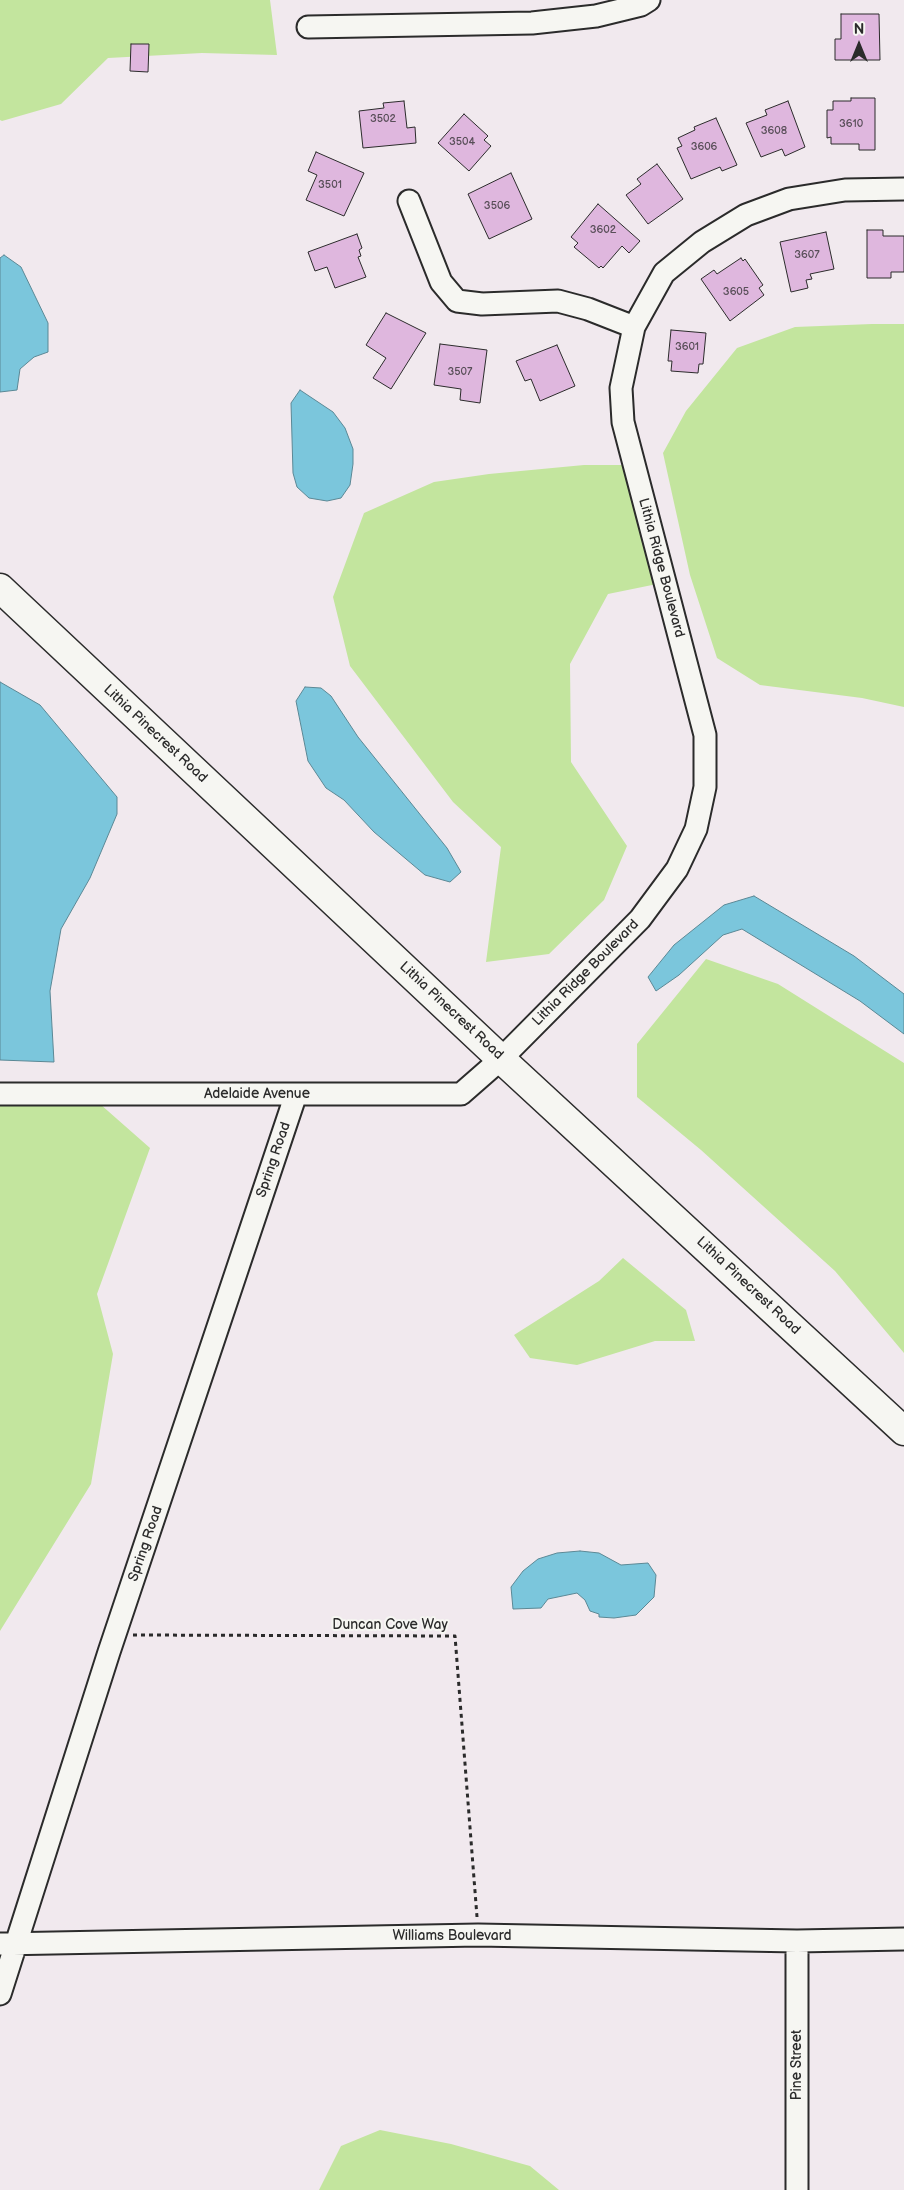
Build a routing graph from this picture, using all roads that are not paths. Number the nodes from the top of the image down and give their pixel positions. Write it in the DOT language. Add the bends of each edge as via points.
graph roads {
  1 [pos="649,0"];
  2 [pos="308,27"];
  3 [pos="904,189"];
  4 [pos="410,201"];
  5 [pos="634,327"];
  6 [pos="0,588"];
  7 [pos="501,1059"];
  8 [pos="0,1094"];
  9 [pos="296,1094"];
  10 [pos="904,1431"];
  11 [pos="904,1939"];
  12 [pos="797,1941"];
  13 [pos="8,1944"];
  14 [pos="0,1994"];
  15 [pos="798,2190"];
  1 -- 2 [label="street" via="596,16 532,23"];
  3 -- 5 [label="street, Lithia Ridge Boulevard" via="845,190 789,199 746,215 702,242 664,273"];
  4 -- 5 [label="street" via="441,282 457,301 482,304 558,301"];
  5 -- 7 [label="street, Lithia Ridge Boulevard" via="621,388 623,422 705,735 705,787 696,829 677,869 640,919"];
  6 -- 7 [label="main road, Lithia Pinecrest Road"];
  7 -- 9 [label="street, Adelaide Avenue" via="460,1094"];
  7 -- 10 [label="main road, Lithia Pinecrest Road"];
  8 -- 9 [label="street, Adelaide Avenue"];
  9 -- 13 [label="street, Spring Road"];
  11 -- 12 [label="street, Williams Boulevard"];
  12 -- 13 [label="street, Williams Boulevard" via="478,1935"];
  12 -- 15 [label="street, Pine Street"];
  13 -- 14 [label="street, Spring Road"];
}
